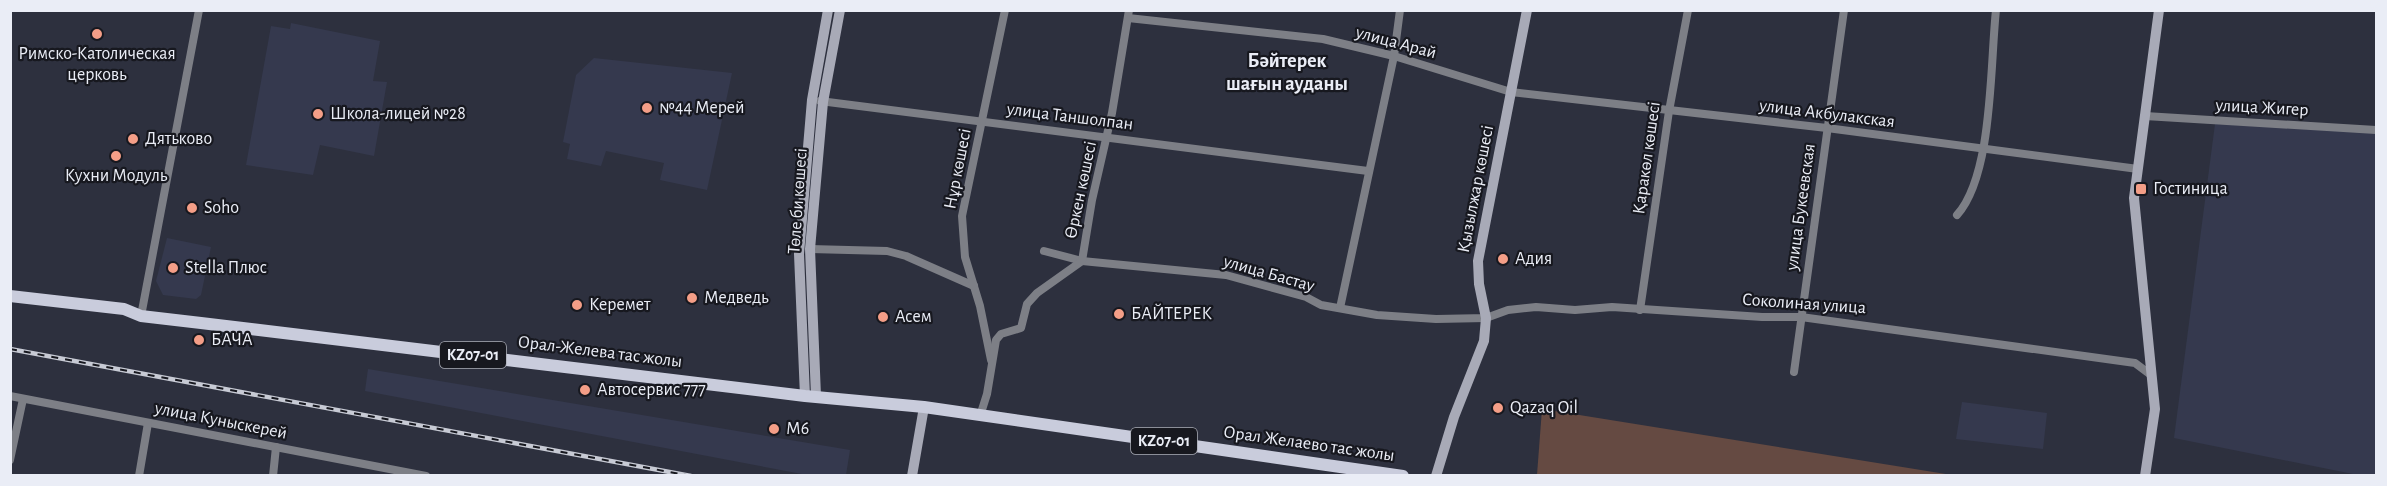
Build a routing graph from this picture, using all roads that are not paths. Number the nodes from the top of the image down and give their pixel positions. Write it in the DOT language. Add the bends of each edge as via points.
graph roads {
  1 [pos="199,10"];
  2 [pos="828,10"];
  3 [pos="840,10"];
  4 [pos="1005,10"];
  5 [pos="1400,10"];
  6 [pos="1527,10"];
  7 [pos="1688,10"];
  8 [pos="1844,10"];
  9 [pos="1996,10"];
  10 [pos="2159,10"];
  11 [pos="1129,14"];
  12 [pos="1394,56"];
  13 [pos="1511,92"];
  14 [pos="817,101"];
  15 [pos="1669,111"];
  16 [pos="2145,116"];
  17 [pos="982,121"];
  18 [pos="1827,128"];
  19 [pos="2376,130"];
  20 [pos="1107,136"];
  21 [pos="1984,148"];
  22 [pos="2138,169"];
  23 [pos="1368,171"];
  24 [pos="1957,215"];
  25 [pos="810,249"];
  26 [pos="1044,251"];
  27 [pos="1082,261"];
  28 [pos="974,286"];
  29 [pos="10,296"];
  30 [pos="1340,308"];
  31 [pos="1640,310"];
  32 [pos="141,316"];
  33 [pos="1801,317"];
  34 [pos="1486,318"];
  35 [pos="993,367"];
  36 [pos="1794,372"];
  37 [pos="2151,375"];
  38 [pos="10,396"];
  39 [pos="811,396"];
  40 [pos="23,399"];
  41 [pos="924,407"];
  42 [pos="980,416"];
  43 [pos="148,423"];
  44 [pos="276,447"];
  45 [pos="10,460"];
  46 [pos="406,474"];
  47 [pos="139,476"];
  48 [pos="273,476"];
  49 [pos="426,476"];
  50 [pos="912,476"];
  51 [pos="1403,476"];
  52 [pos="1436,476"];
  53 [pos="2145,476"];
  1 -- 32 [label="street"];
  2 -- 14 [label="street, Төле би көшесі"];
  3 -- 14 [label="street, Төле би көшесі"];
  4 -- 17 [label="street, Нұр көшесі"];
  5 -- 12 [label="street"];
  6 -- 13 [label="street, Қызылжар көшесі"];
  7 -- 15 [label="street, Қаракөл көшесі"];
  8 -- 18 [label="street, улица Букеевская"];
  9 -- 21 [label="street"];
  10 -- 16 [label="street"];
  11 -- 12 [label="street, улица Арай" via="1323,39"];
  11 -- 20 [label="street, Өркен көшесі"];
  12 -- 13 [label="street, улица Арай"];
  12 -- 23 [label="street"];
  13 -- 15 [label="street, улица Акбулакская"];
  13 -- 34 [label="street, Қызылжар көшесі" via="1479,261"];
  14 -- 17 [label="street, улица Таншолпан"];
  14 -- 25 [label="street, Төле би көшесі"];
  14 -- 39 [label="street, Төле би көшесі" via="799,254"];
  15 -- 18 [label="street, улица Акбулакская"];
  15 -- 31 [label="street, Қаракөл көшесі"];
  16 -- 19 [label="street, улица Жигер"];
  16 -- 22 [label="street"];
  17 -- 20 [label="street, улица Таншолпан"];
  17 -- 28 [label="street, Нұр көшесі" via="962,216 964,257"];
  18 -- 21 [label="street, улица Акбулакская"];
  18 -- 33 [label="street, улица Букеевская"];
  20 -- 23 [label="street, улица Таншолпан"];
  20 -- 27 [label="street, Өркен көшесі"];
  21 -- 22 [label="street, улица Акбулакская"];
  21 -- 24 [label="street" via="1977,177"];
  22 -- 37 [label="street" via="2134,198"];
  23 -- 30 [label="street"];
  25 -- 28 [label="street" via="887,251"];
  25 -- 39 [label="street, Төле би көшесі"];
  26 -- 27 [label="street, улица Бастау"];
  27 -- 30 [label="street, улица Бастау" via="1226,275"];
  27 -- 35 [label="street, Өркен көшесі" via="1037,293 1027,304 1021,328 1001,334 996,340"];
  28 -- 35 [label="street, Нұр көшесі"];
  29 -- 32 [label="main road, KZ07-01" via="124,309"];
  30 -- 34 [label="street, улица Бастау" via="1401,317"];
  31 -- 33 [label="street, Соколиная улица"];
  31 -- 34 [label="street, Соколиная улица" via="1536,307 1508,310"];
  32 -- 39 [label="main road, Орал-Желева тас жолы / KZ07-01"];
  33 -- 36 [label="street, улица Букеевская"];
  33 -- 37 [label="street, Соколиная улица" via="2135,363"];
  34 -- 52 [label="street, Қызылжар көшесі" via="1484,341"];
  35 -- 42 [label="street"];
  37 -- 53 [label="street" via="2155,409"];
  38 -- 40 [label="street, улица Куныскерей"];
  39 -- 41 [label="main road, KZ07-01"];
  40 -- 43 [label="street, улица Куныскерей"];
  40 -- 45 [label="street"];
  41 -- 42 [label="main road, Орал Желаево тас жолы / KZ07-01"];
  41 -- 50 [label="street"];
  42 -- 51 [label="main road, Орал Желаево тас жолы / KZ07-01"];
  43 -- 44 [label="street, улица Куныскерей"];
  43 -- 47 [label="street"];
  44 -- 46 [label="street, улица Куныскерей"];
  44 -- 48 [label="street"];
  46 -- 49 [label="street, улица Куныскерей"];
}
